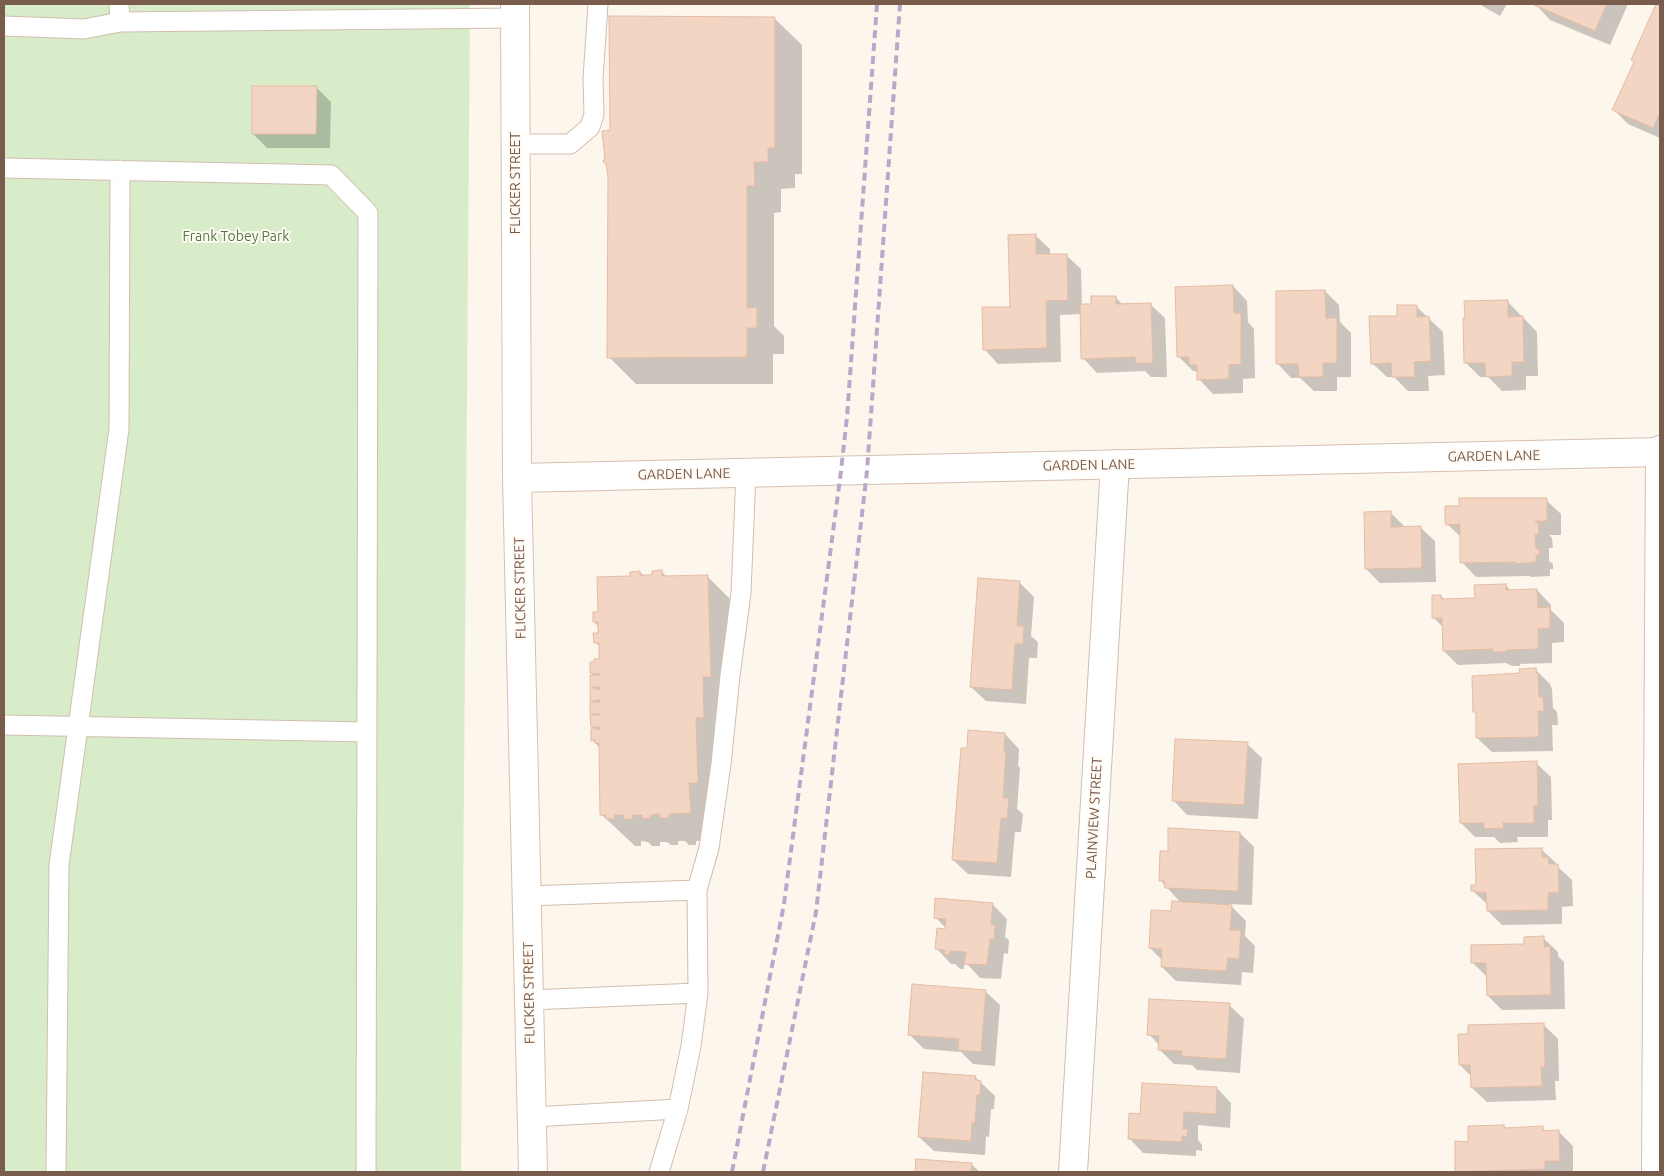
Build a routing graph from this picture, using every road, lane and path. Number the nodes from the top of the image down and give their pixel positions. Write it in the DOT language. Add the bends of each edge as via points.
graph roads {
  1 [pos="119,4"];
  2 [pos="598,4"];
  3 [pos="515,11"];
  4 [pos="120,22"];
  5 [pos="4,26"];
  6 [pos="515,144"];
  7 [pos="4,168"];
  8 [pos="120,170"];
  9 [pos="1660,451"];
  10 [pos="1115,464"];
  11 [pos="746,473"];
  12 [pos="517,478"];
  13 [pos="4,725"];
  14 [pos="78,726"];
  15 [pos="367,732"];
  16 [pos="697,890"];
  17 [pos="526,896"];
  18 [pos="698,993"];
  19 [pos="529,1000"];
  20 [pos="678,1109"];
  21 [pos="532,1117"];
  22 [pos="56,1172"];
  23 [pos="366,1172"];
  24 [pos="533,1172"];
  25 [pos="659,1172"];
  26 [pos="1073,1172"];
  27 [pos="1656,1172"];
  1 -- 4 [label="lane"];
  2 -- 6 [label="lane" via="594,114 590,127 570,144"];
  3 -- 4 [label="lane"];
  3 -- 6 [label="street, FLICKER STREET"];
  4 -- 5 [label="lane" via="84,29"];
  6 -- 12 [label="street, FLICKER STREET"];
  7 -- 8 [label="lane"];
  8 -- 14 [label="lane" via="119,429"];
  8 -- 15 [label="lane" via="331,175 368,213"];
  9 -- 10 [label="street, GARDEN LANE"];
  9 -- 27 [label="street"];
  10 -- 11 [label="street, GARDEN LANE"];
  10 -- 26 [label="street, PLAINVIEW STREET"];
  11 -- 12 [label="street, GARDEN LANE"];
  11 -- 16 [label="lane" via="741,593 721,764 709,848"];
  12 -- 17 [label="street, FLICKER STREET"];
  13 -- 14 [label="lane"];
  14 -- 15 [label="lane"];
  14 -- 22 [label="lane" via="59,865"];
  15 -- 23 [label="lane"];
  16 -- 17 [label="lane"];
  16 -- 18 [label="lane"];
  17 -- 19 [label="street, FLICKER STREET"];
  18 -- 19 [label="lane"];
  18 -- 20 [label="lane"];
  19 -- 21 [label="street, FLICKER STREET"];
  20 -- 21 [label="lane"];
  20 -- 25 [label="lane"];
  21 -- 24 [label="street, FLICKER STREET"];
}
